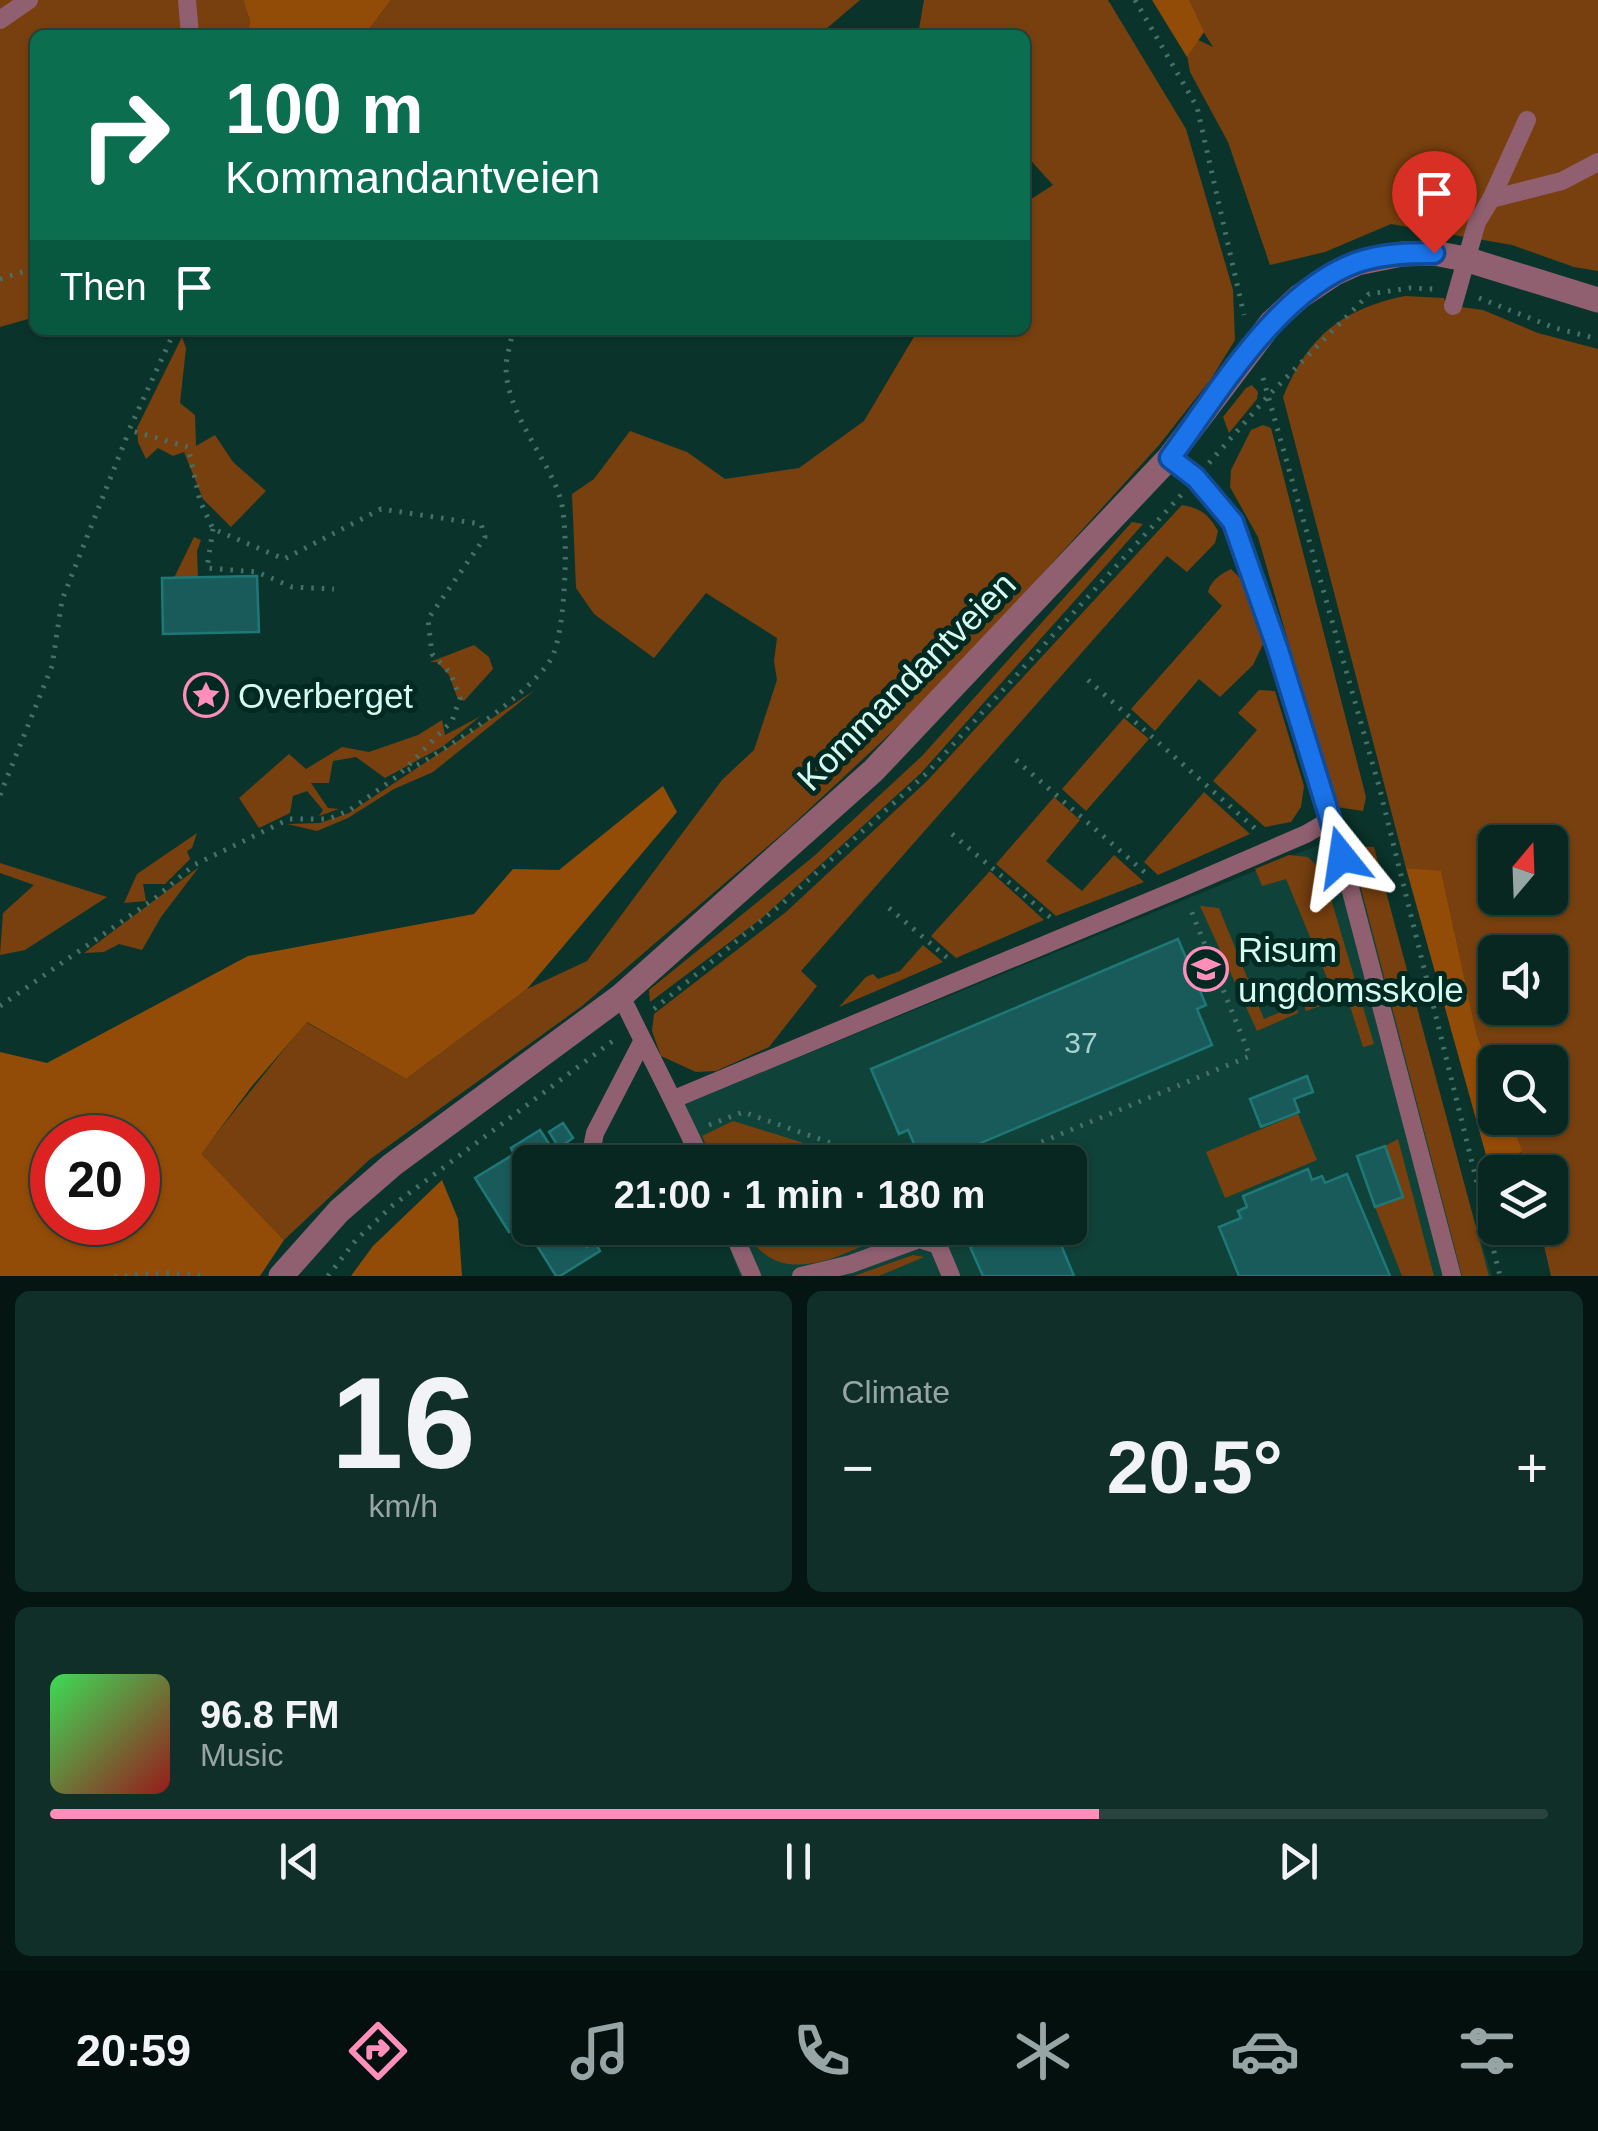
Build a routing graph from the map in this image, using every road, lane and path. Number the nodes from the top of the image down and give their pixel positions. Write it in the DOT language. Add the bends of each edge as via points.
graph roads {
  1 [pos="29,0"];
  2 [pos="187,0"];
  3 [pos="1135,0"];
  4 [pos="0,20"];
  5 [pos="190,30"];
  6 [pos="1527,120"];
  7 [pos="1598,162"];
  8 [pos="1491,199"];
  9 [pos="1465,260"];
  10 [pos="30,270"];
  11 [pos="0,279"];
  12 [pos="1598,300"];
  13 [pos="1452,306"];
  14 [pos="173,335"];
  15 [pos="511,335"];
  16 [pos="1252,349"];
  17 [pos="129,430"];
  18 [pos="1170,458"];
  19 [pos="212,529"];
  20 [pos="334,589"];
  21 [pos="1088,680"];
  22 [pos="1016,760"];
  23 [pos="400,775"];
  24 [pos="0,794"];
  25 [pos="1332,819"];
  26 [pos="952,834"];
  27 [pos="1262,834"];
  28 [pos="1155,882"];
  29 [pos="1187,900"];
  30 [pos="889,908"];
  31 [pos="1057,923"];
  32 [pos="957,966"];
  33 [pos="621,996"];
  34 [pos="0,1006"];
  35 [pos="642,1042"];
  36 [pos="674,1100"];
  37 [pos="689,1133"];
  38 [pos="593,1145"];
  39 [pos="694,1145"];
  40 [pos="837,1145"];
  41 [pos="1034,1145"];
  42 [pos="738,1245"];
  43 [pos="114,1276"];
  44 [pos="206,1276"];
  45 [pos="281,1276"];
  46 [pos="752,1276"];
  47 [pos="801,1276"];
  48 [pos="952,1276"];
  49 [pos="1452,1276"];
  50 [pos="1500,1276"];
  1 -- 4 [label="lane"];
  2 -- 5 [label="lane"];
  3 -- 16 [label="path" via="1197,108"];
  6 -- 8 [label="lane"];
  7 -- 8 [label="lane" via="1562,181"];
  8 -- 9 [label="lane"];
  9 -- 12 [label="street, Kommandantveien"];
  9 -- 13 [label="lane"];
  9 -- 16 [label="street, Kommandantveien" via="1434,253 1357,262 1298,297"];
  10 -- 11 [label="path"];
  14 -- 17 [label="path"];
  15 -- 23 [label="path" via="510,386 526,434 561,498 568,543 554,655 537,678 444,751"];
  16 -- 18 [label="street, Kommandantveien"];
  16 -- 50 [label="path" via="1380,790"];
  17 -- 19 [label="path" via="188,447"];
  17 -- 24 [label="path" via="62,600 52,666"];
  18 -- 25 [label="lane" via="1233,522"];
  18 -- 33 [label="street, Kommandantveien" via="873,771"];
  19 -- 20 [label="path" via="207,568"];
  19 -- 23 [label="path" via="284,559 381,509 481,524 485,537 428,618 432,654 451,674 460,698 452,720"];
  21 -- 27 [label="path"];
  22 -- 28 [label="path"];
  23 -- 34 [label="path" via="350,810 329,819 289,819 194,865"];
  25 -- 36 [label="lane"];
  25 -- 49 [label="lane"];
  26 -- 31 [label="path"];
  29 -- 41 [label="path" via="1250,1056"];
  30 -- 32 [label="path"];
  33 -- 35 [label="lane"];
  33 -- 45 [label="street, Kommandantveien" via="392,1164 339,1210"];
  35 -- 36 [label="lane"];
  35 -- 38 [label="lane"];
  36 -- 37 [label="lane"];
  37 -- 39 [label="lane"];
  37 -- 40 [label="path" via="743,1112"];
  42 -- 46 [label="lane"];
  43 -- 44 [label="path"];
  47 -- 48 [label="lane" via="919,1238 938,1245"];
}
